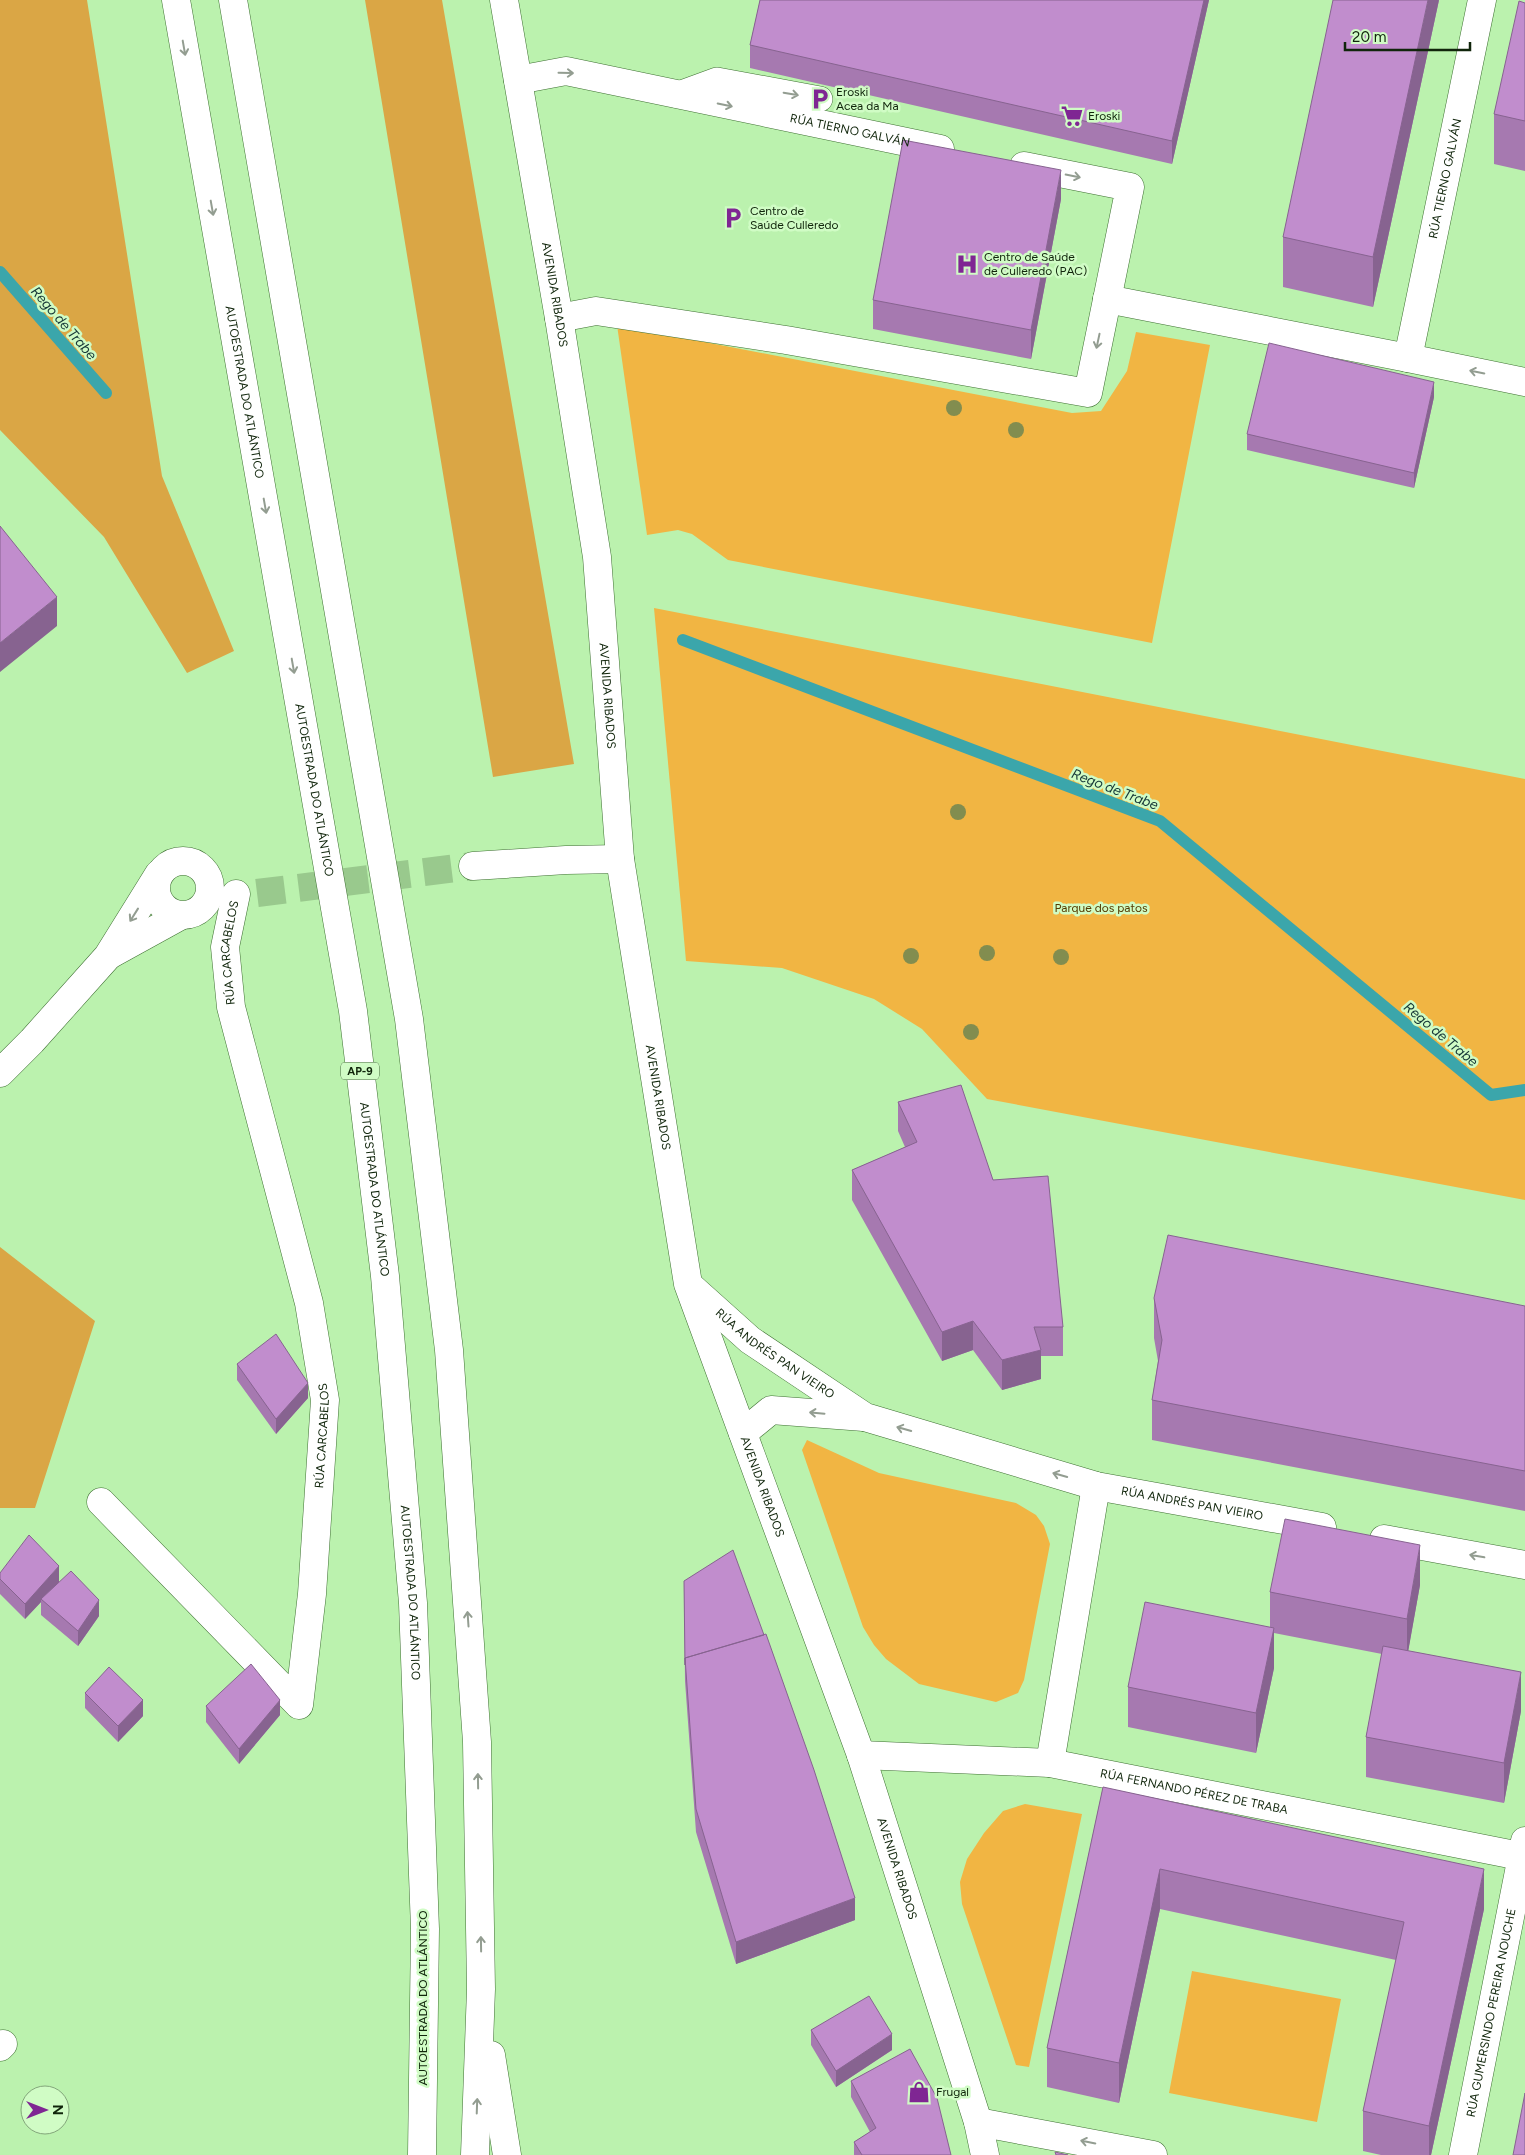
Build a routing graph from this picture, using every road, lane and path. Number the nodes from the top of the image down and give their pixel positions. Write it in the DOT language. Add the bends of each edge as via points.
graph roads {
  1 [pos="176,0"];
  2 [pos="233,0"];
  3 [pos="504,0"];
  4 [pos="1482,0"];
  5 [pos="518,80"];
  6 [pos="676,95"];
  7 [pos="820,99"];
  8 [pos="967,155"];
  9 [pos="996,160"];
  10 [pos="1107,299"];
  11 [pos="559,318"];
  12 [pos="1408,358"];
  13 [pos="1525,382"];
  14 [pos="620,859"];
  15 [pos="473,866"];
  16 [pos="160,874"];
  17 [pos="234,893"];
  18 [pos="180,916"];
  19 [pos="108,956"];
  20 [pos="0,1073"];
  21 [pos="688,1284"];
  22 [pos="865,1417"];
  23 [pos="743,1434"];
  24 [pos="1096,1486"];
  25 [pos="101,1502"];
  26 [pos="1525,1565"];
  27 [pos="861,1755"];
  28 [pos="1050,1763"];
  29 [pos="1524,1852"];
  30 [pos="481,1989"];
  31 [pos="978,2122"];
  32 [pos="422,2155"];
  33 [pos="476,2155"];
  34 [pos="507,2155"];
  35 [pos="985,2155"];
  36 [pos="1153,2155"];
  37 [pos="1463,2155"];
  1 -- 32 [label="main road, AUTOESTRADA DO ATLÁNTICO / AP-9, one-way" via="353,1011 385,1276 414,1603 424,1929"];
  30 -- 2 [label="main road, one-way" via="477,1742 450,1369 410,1029"];
  3 -- 5 [label="main road, AVENIDA RIBADOS"];
  4 -- 12 [label="main road, RÚA TIERNO GALVÁN"];
  5 -- 6 [label="main road, RÚA TIERNO GALVÁN, one-way" via="566,71"];
  5 -- 11 [label="main road, AVENIDA RIBADOS"];
  6 -- 7 [label="lane, one-way" via="717,80"];
  6 -- 8 [label="main road, RÚA TIERNO GALVÁN, one-way"];
  9 -- 10 [label="main road, one-way" via="1130,187"];
  10 -- 11 [label="main road, one-way" via="1088,394 786,340 596,311"];
  10 -- 12 [label="main road"];
  11 -- 14 [label="main road, AVENIDA RIBADOS" via="597,557"];
  13 -- 12 [label="main road, one-way"];
  14 -- 15 [label="main road"];
  14 -- 21 [label="main road, AVENIDA RIBADOS"];
  16 -- 17 [label="main road" via="176,861 192,863 205,872 210,881"];
  16 -- 18 [label="main road" via="156,885 161,905"];
  16 -- 19 [label="main road, one-way"];
  17 -- 18 [label="main road" via="208,902 191,916"];
  17 -- 25 [label="main road, RÚA CARCABELOS" via="224,947 231,1008 309,1303 325,1400 312,1594 299,1705"];
  18 -- 19 [label="main road"];
  19 -- 20 [label="main road"];
  21 -- 22 [label="main road, RÚA ANDRÉS PAN VIEIRO" via="750,1340"];
  21 -- 23 [label="main road, AVENIDA RIBADOS"];
  22 -- 23 [label="main road, RÚA ANDRÉS PAN VIEIRO, one-way" via="771,1410"];
  24 -- 22 [label="main road, RÚA ANDRÉS PAN VIEIRO, one-way"];
  23 -- 27 [label="main road, AVENIDA RIBADOS"];
  26 -- 24 [label="main road, RÚA ANDRÉS PAN VIEIRO, one-way"];
  24 -- 28 [label="main road"];
  27 -- 28 [label="main road, RÚA FERNANDO PÉREZ DE TRABA"];
  27 -- 31 [label="main road, AVENIDA RIBADOS"];
  28 -- 29 [label="main road, RÚA FERNANDO PÉREZ DE TRABA"];
  29 -- 37 [label="main road, RÚA GUMERSINDO PEREIRA NOUCHE"];
  33 -- 30 [label="main road, one-way"];
  30 -- 34 [label="main road"];
  31 -- 35 [label="main road, AVENIDA RIBADOS"];
  36 -- 31 [label="main road, one-way"];
}
